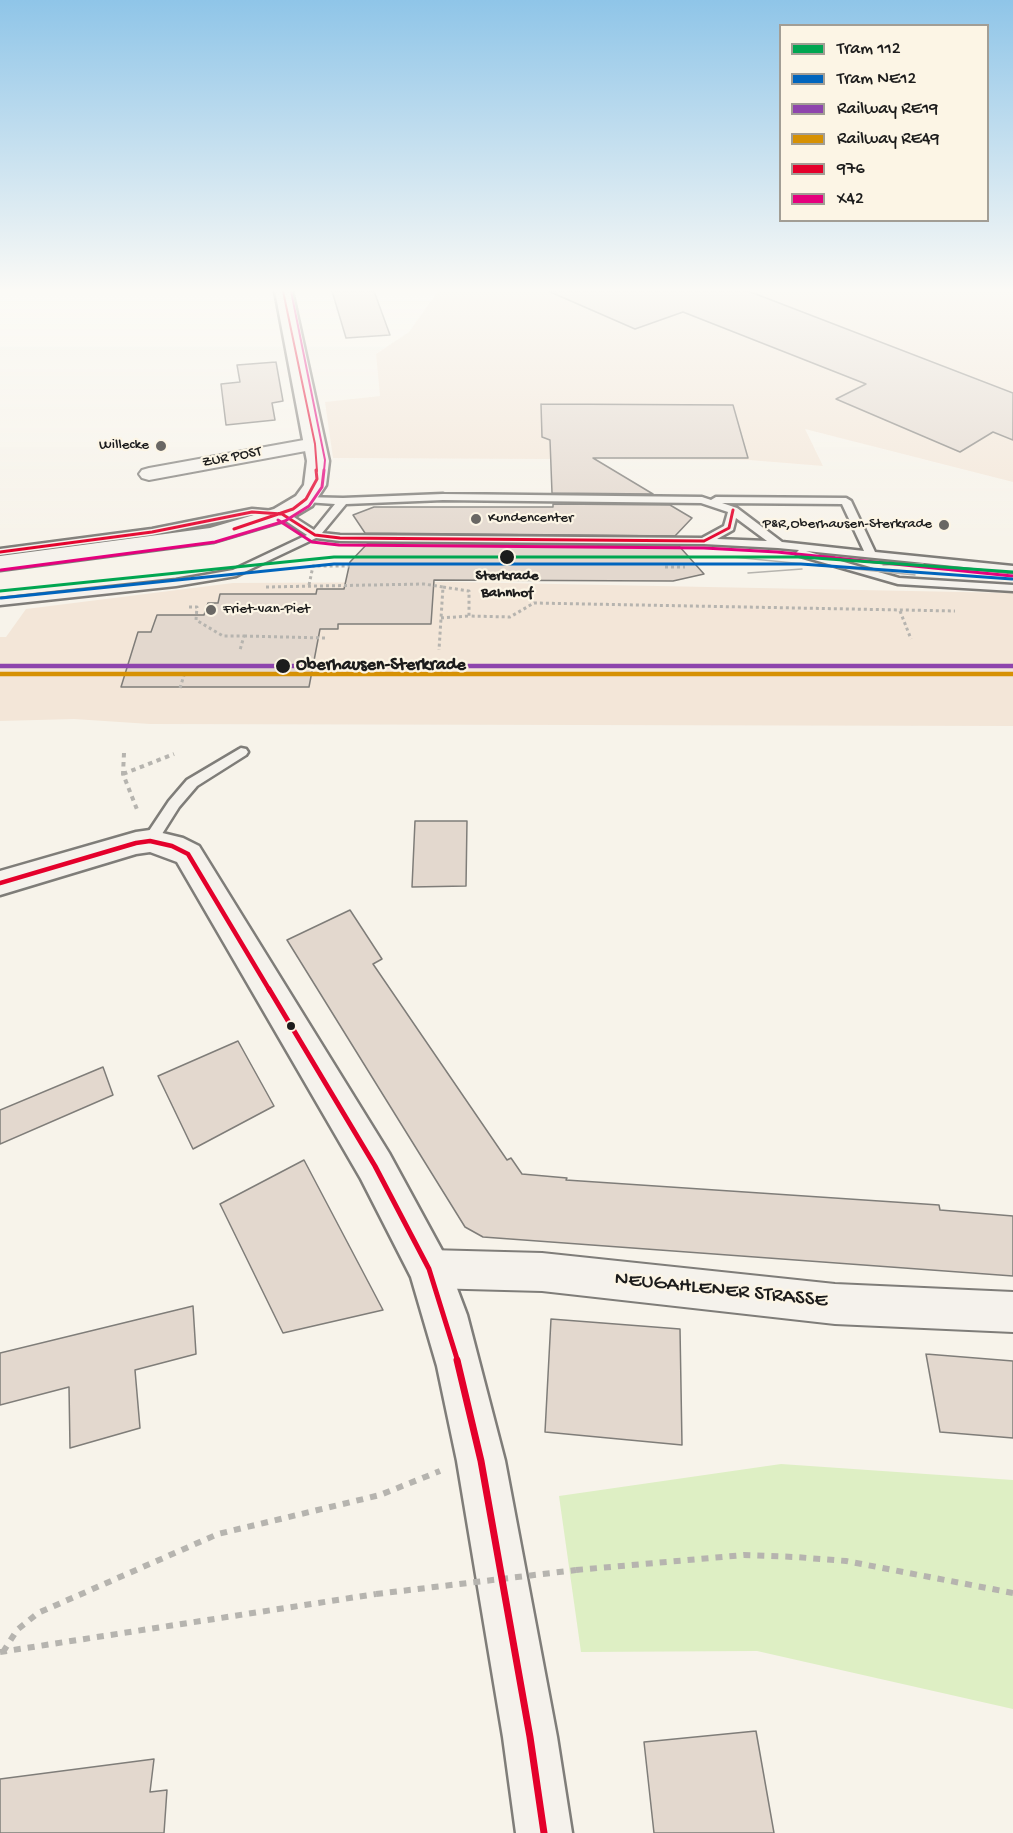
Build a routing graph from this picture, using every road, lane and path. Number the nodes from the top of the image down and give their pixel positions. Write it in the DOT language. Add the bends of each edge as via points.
graph roads {
  1 [pos="301,377"];
  2 [pos="315,444"];
  3 [pos="149,474"];
  4 [pos="306,499"];
  5 [pos="702,500"];
  6 [pos="343,501"];
  7 [pos="733,510"];
  8 [pos="282,514"];
  9 [pos="315,535"];
  10 [pos="704,541"];
  11 [pos="778,544"];
  12 [pos="0,552"];
  13 [pos="871,554"];
  14 [pos="0,563"];
  15 [pos="350,566"];
  16 [pos="1013,569"];
  17 [pos="309,585"];
  18 [pos="257,587"];
  19 [pos="443,587"];
  20 [pos="1013,588"];
  21 [pos="0,602"];
  22 [pos="181,607"];
  23 [pos="900,611"];
  24 [pos="956,611"];
  25 [pos="469,616"];
  26 [pos="441,618"];
  27 [pos="244,636"];
  28 [pos="911,639"];
  29 [pos="325,641"];
  30 [pos="240,650"];
  31 [pos="439,650"];
  32 [pos="185,672"];
  33 [pos="180,688"];
  34 [pos="241,752"];
  35 [pos="124,753"];
  36 [pos="174,754"];
  37 [pos="150,841"];
  38 [pos="0,883"];
  39 [pos="429,1269"];
  40 [pos="1013,1312"];
  41 [pos="481,1461"];
  42 [pos="1013,1593"];
  43 [pos="1,1652"];
  44 [pos="544,1833"];
  1 -- 2 [label="main road"];
  2 -- 3 [label="street, ZUR POST"];
  2 -- 4 [label="main road" via="318,473"];
  4 -- 6 [label="lane"];
  4 -- 8 [label="main road"];
  5 -- 6 [label="lane" via="421,497"];
  5 -- 7 [label="lane"];
  5 -- 13 [label="lane" via="846,501"];
  6 -- 9 [label="lane"];
  7 -- 10 [label="lane" via="729,528"];
  7 -- 11 [label="lane"];
  8 -- 9 [label="lane"];
  8 -- 12 [label="lane" via="252,512 152,532"];
  8 -- 14 [label="main road" via="213,535"];
  9 -- 10 [label="lane"];
  9 -- 21 [label="lane" via="236,573"];
  10 -- 11 [label="lane"];
  11 -- 13 [label="lane"];
  11 -- 20 [label="lane" via="898,581"];
  13 -- 16 [label="lane"];
  15 -- 17 [label="path" via="313,566"];
  17 -- 18 [label="path"];
  17 -- 19 [label="path"];
  19 -- 25 [label="path" via="469,591"];
  19 -- 26 [label="path"];
  22 -- 27 [label="path" via="198,608 196,620 223,636"];
  23 -- 24 [label="path"];
  23 -- 25 [label="path" via="534,603 510,617"];
  23 -- 28 [label="path"];
  25 -- 26 [label="path"];
  26 -- 31 [label="path"];
  27 -- 29 [label="path"];
  27 -- 30 [label="path"];
  32 -- 33 [label="path"];
  34 -- 37 [label="lane" via="192,783"];
  35 -- 36 [label="path" via="123,774"];
  37 -- 38 [label="main road"];
  37 -- 39 [label="main road" via="188,855 375,1166"];
  39 -- 40 [label="street, NEUGAHLENER STRASSE" via="542,1272 835,1304"];
  39 -- 41 [label="main road" via="451,1336"];
  41 -- 43 [label="path" via="438,1472 380,1495 218,1534 38,1613 17,1630"];
  41 -- 44 [label="main road"];
  42 -- 43 [label="path, bridge" via="846,1561 744,1556 576,1570 376,1594"];
}
